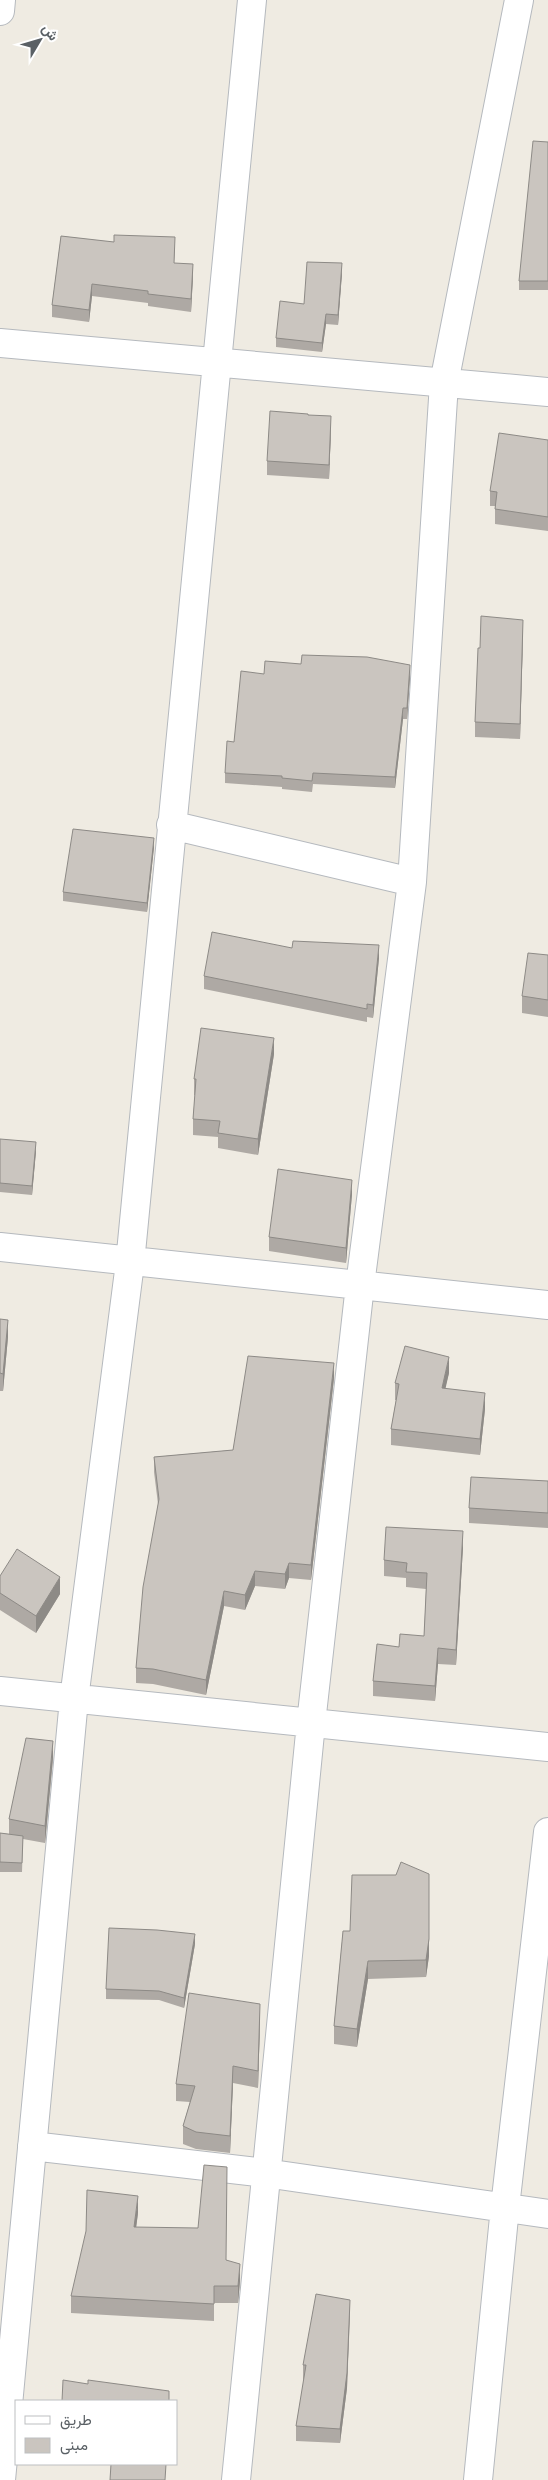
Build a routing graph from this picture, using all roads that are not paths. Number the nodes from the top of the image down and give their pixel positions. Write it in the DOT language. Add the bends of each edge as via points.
graph roads {
  1 [pos="1,0"];
  2 [pos="252,0"];
  3 [pos="519,0"];
  4 [pos="0,11"];
  5 [pos="0,343"];
  6 [pos="216,363"];
  7 [pos="444,383"];
  8 [pos="548,392"];
  9 [pos="171,825"];
  10 [pos="412,882"];
  11 [pos="0,1248"];
  12 [pos="130,1263"];
  13 [pos="360,1285"];
  14 [pos="548,1305"];
  15 [pos="0,1691"];
  16 [pos="74,1698"];
  17 [pos="311,1723"];
  18 [pos="548,1747"];
  19 [pos="548,1832"];
  20 [pos="32,2146"];
  21 [pos="265,2172"];
  22 [pos="505,2207"];
  23 [pos="548,2214"];
  24 [pos="1,2480"];
  25 [pos="236,2480"];
  26 [pos="478,2480"];
  1 -- 4 [label="street"];
  2 -- 6 [label="street"];
  3 -- 7 [label="street"];
  5 -- 6 [label="street"];
  6 -- 7 [label="street"];
  6 -- 9 [label="street"];
  7 -- 8 [label="street"];
  7 -- 10 [label="street"];
  9 -- 10 [label="street"];
  9 -- 12 [label="street"];
  10 -- 13 [label="street"];
  11 -- 12 [label="street"];
  12 -- 13 [label="street"];
  12 -- 16 [label="street"];
  13 -- 14 [label="street"];
  13 -- 17 [label="street"];
  15 -- 16 [label="street"];
  16 -- 17 [label="street"];
  16 -- 20 [label="street"];
  17 -- 18 [label="street"];
  17 -- 21 [label="street"];
  19 -- 22 [label="street"];
  20 -- 21 [label="street"];
  20 -- 24 [label="street"];
  21 -- 22 [label="street"];
  21 -- 25 [label="street"];
  22 -- 23 [label="street"];
  22 -- 26 [label="street"];
}
